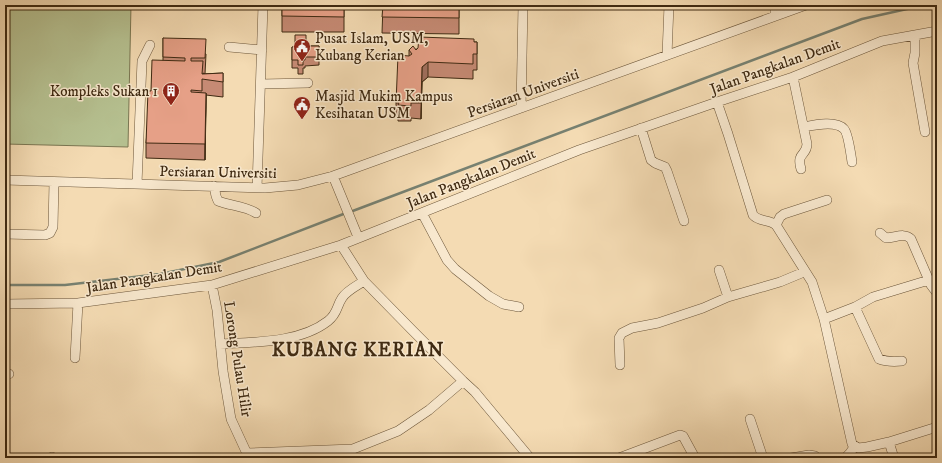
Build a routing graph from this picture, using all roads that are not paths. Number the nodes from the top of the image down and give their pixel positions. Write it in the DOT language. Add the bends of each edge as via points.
graph roads {
  1 [pos="263,5"];
  2 [pos="523,5"];
  3 [pos="669,5"];
  4 [pos="775,5"];
  5 [pos="806,5"];
  6 [pos="775,16"];
  7 [pos="937,31"];
  8 [pos="914,35"];
  9 [pos="150,45"];
  10 [pos="229,47"];
  11 [pos="262,50"];
  12 [pos="667,55"];
  13 [pos="792,78"];
  14 [pos="308,83"];
  15 [pos="261,84"];
  16 [pos="717,102"];
  17 [pos="521,108"];
  18 [pos="804,127"];
  19 [pos="641,128"];
  20 [pos="925,132"];
  21 [pos="852,162"];
  22 [pos="801,168"];
  23 [pos="333,176"];
  24 [pos="5,180"];
  25 [pos="54,182"];
  26 [pos="137,184"];
  27 [pos="214,186"];
  28 [pos="257,188"];
  29 [pos="827,200"];
  30 [pos="256,213"];
  31 [pos="422,213"];
  32 [pos="684,221"];
  33 [pos="776,225"];
  34 [pos="880,233"];
  35 [pos="5,234"];
  36 [pos="358,238"];
  37 [pos="341,245"];
  38 [pos="719,270"];
  39 [pos="804,272"];
  40 [pos="929,280"];
  41 [pos="364,281"];
  42 [pos="212,285"];
  43 [pos="937,294"];
  44 [pos="728,297"];
  45 [pos="78,303"];
  46 [pos="5,304"];
  47 [pos="519,307"];
  48 [pos="855,307"];
  49 [pos="824,319"];
  50 [pos="220,344"];
  51 [pos="75,358"];
  52 [pos="902,360"];
  53 [pos="620,365"];
  54 [pos="463,381"];
  55 [pos="750,419"];
  56 [pos="937,427"];
  57 [pos="889,442"];
  58 [pos="854,446"];
  59 [pos="248,455"];
  60 [pos="693,457"];
  61 [pos="530,458"];
  62 [pos="620,458"];
  63 [pos="763,458"];
  64 [pos="791,458"];
  65 [pos="817,458"];
  66 [pos="845,458"];
  67 [pos="894,458"];
  1 -- 11 [label="street"];
  2 -- 17 [label="street"];
  3 -- 12 [label="street"];
  4 -- 6 [label="street"];
  5 -- 6 [label="street, Persiaran Universiti"];
  6 -- 12 [label="street, Persiaran Universiti"];
  7 -- 8 [label="street, Jalan Pangkalan Demit"];
  8 -- 13 [label="street, Jalan Pangkalan Demit" via="882,41"];
  8 -- 20 [label="street" via="915,53 912,63"];
  9 -- 26 [label="street" via="142,61"];
  10 -- 11 [label="street"];
  11 -- 15 [label="street"];
  12 -- 17 [label="street, Persiaran Universiti"];
  13 -- 16 [label="street, Jalan Pangkalan Demit"];
  13 -- 18 [label="street"];
  14 -- 15 [label="street"];
  15 -- 28 [label="street"];
  16 -- 19 [label="street, Jalan Pangkalan Demit"];
  16 -- 33 [label="street" via="752,215 757,220 768,220"];
  17 -- 23 [label="street, Persiaran Universiti"];
  18 -- 21 [label="street" via="834,124 843,128"];
  18 -- 22 [label="street" via="807,147 799,160"];
  19 -- 31 [label="street, Jalan Pangkalan Demit"];
  19 -- 32 [label="street" via="651,160 665,167 667,171"];
  23 -- 28 [label="street, Persiaran Universiti" via="298,185"];
  23 -- 36 [label="street"];
  24 -- 25 [label="street, Persiaran Universiti"];
  25 -- 26 [label="street, Persiaran Universiti"];
  25 -- 35 [label="street" via="53,227 50,233"];
  26 -- 27 [label="street, Persiaran Universiti"];
  27 -- 28 [label="street, Persiaran Universiti"];
  27 -- 30 [label="street" via="218,201 250,209"];
  29 -- 33 [label="street" via="784,214"];
  31 -- 36 [label="street, Jalan Pangkalan Demit"];
  31 -- 47 [label="street" via="447,260 455,269 489,296 503,304"];
  33 -- 39 [label="street"];
  34 -- 40 [label="street" via="886,238 908,236"];
  36 -- 37 [label="street, Jalan Pangkalan Demit"];
  37 -- 41 [label="street"];
  37 -- 42 [label="street, Jalan Pangkalan Demit"];
  38 -- 44 [label="street"];
  39 -- 44 [label="street"];
  39 -- 49 [label="street" via="812,282"];
  40 -- 43 [label="street"];
  40 -- 48 [label="street" via="872,297"];
  41 -- 50 [label="street" via="342,296 336,312 316,329 292,338"];
  41 -- 54 [label="street"];
  42 -- 45 [label="street, Jalan Pangkalan Demit"];
  42 -- 50 [label="street, Lorong Pulau Hilir"];
  44 -- 53 [label="street" via="703,308 622,333 618,343"];
  45 -- 46 [label="street, Jalan Pangkalan Demit"];
  45 -- 51 [label="street"];
  48 -- 49 [label="street"];
  48 -- 52 [label="street" via="880,359 894,362"];
  49 -- 58 [label="street"];
  50 -- 59 [label="street, Lorong Pulau Hilir" via="231,419"];
  54 -- 59 [label="street" via="429,410 398,431 354,449"];
  54 -- 61 [label="street"];
  55 -- 63 [label="street"];
  56 -- 57 [label="street"];
  57 -- 58 [label="street" via="867,448"];
  57 -- 67 [label="street"];
  58 -- 66 [label="street"];
  60 -- 62 [label="street" via="683,436 680,435"];
  64 -- 65 [label="street" via="809,455"];
}
